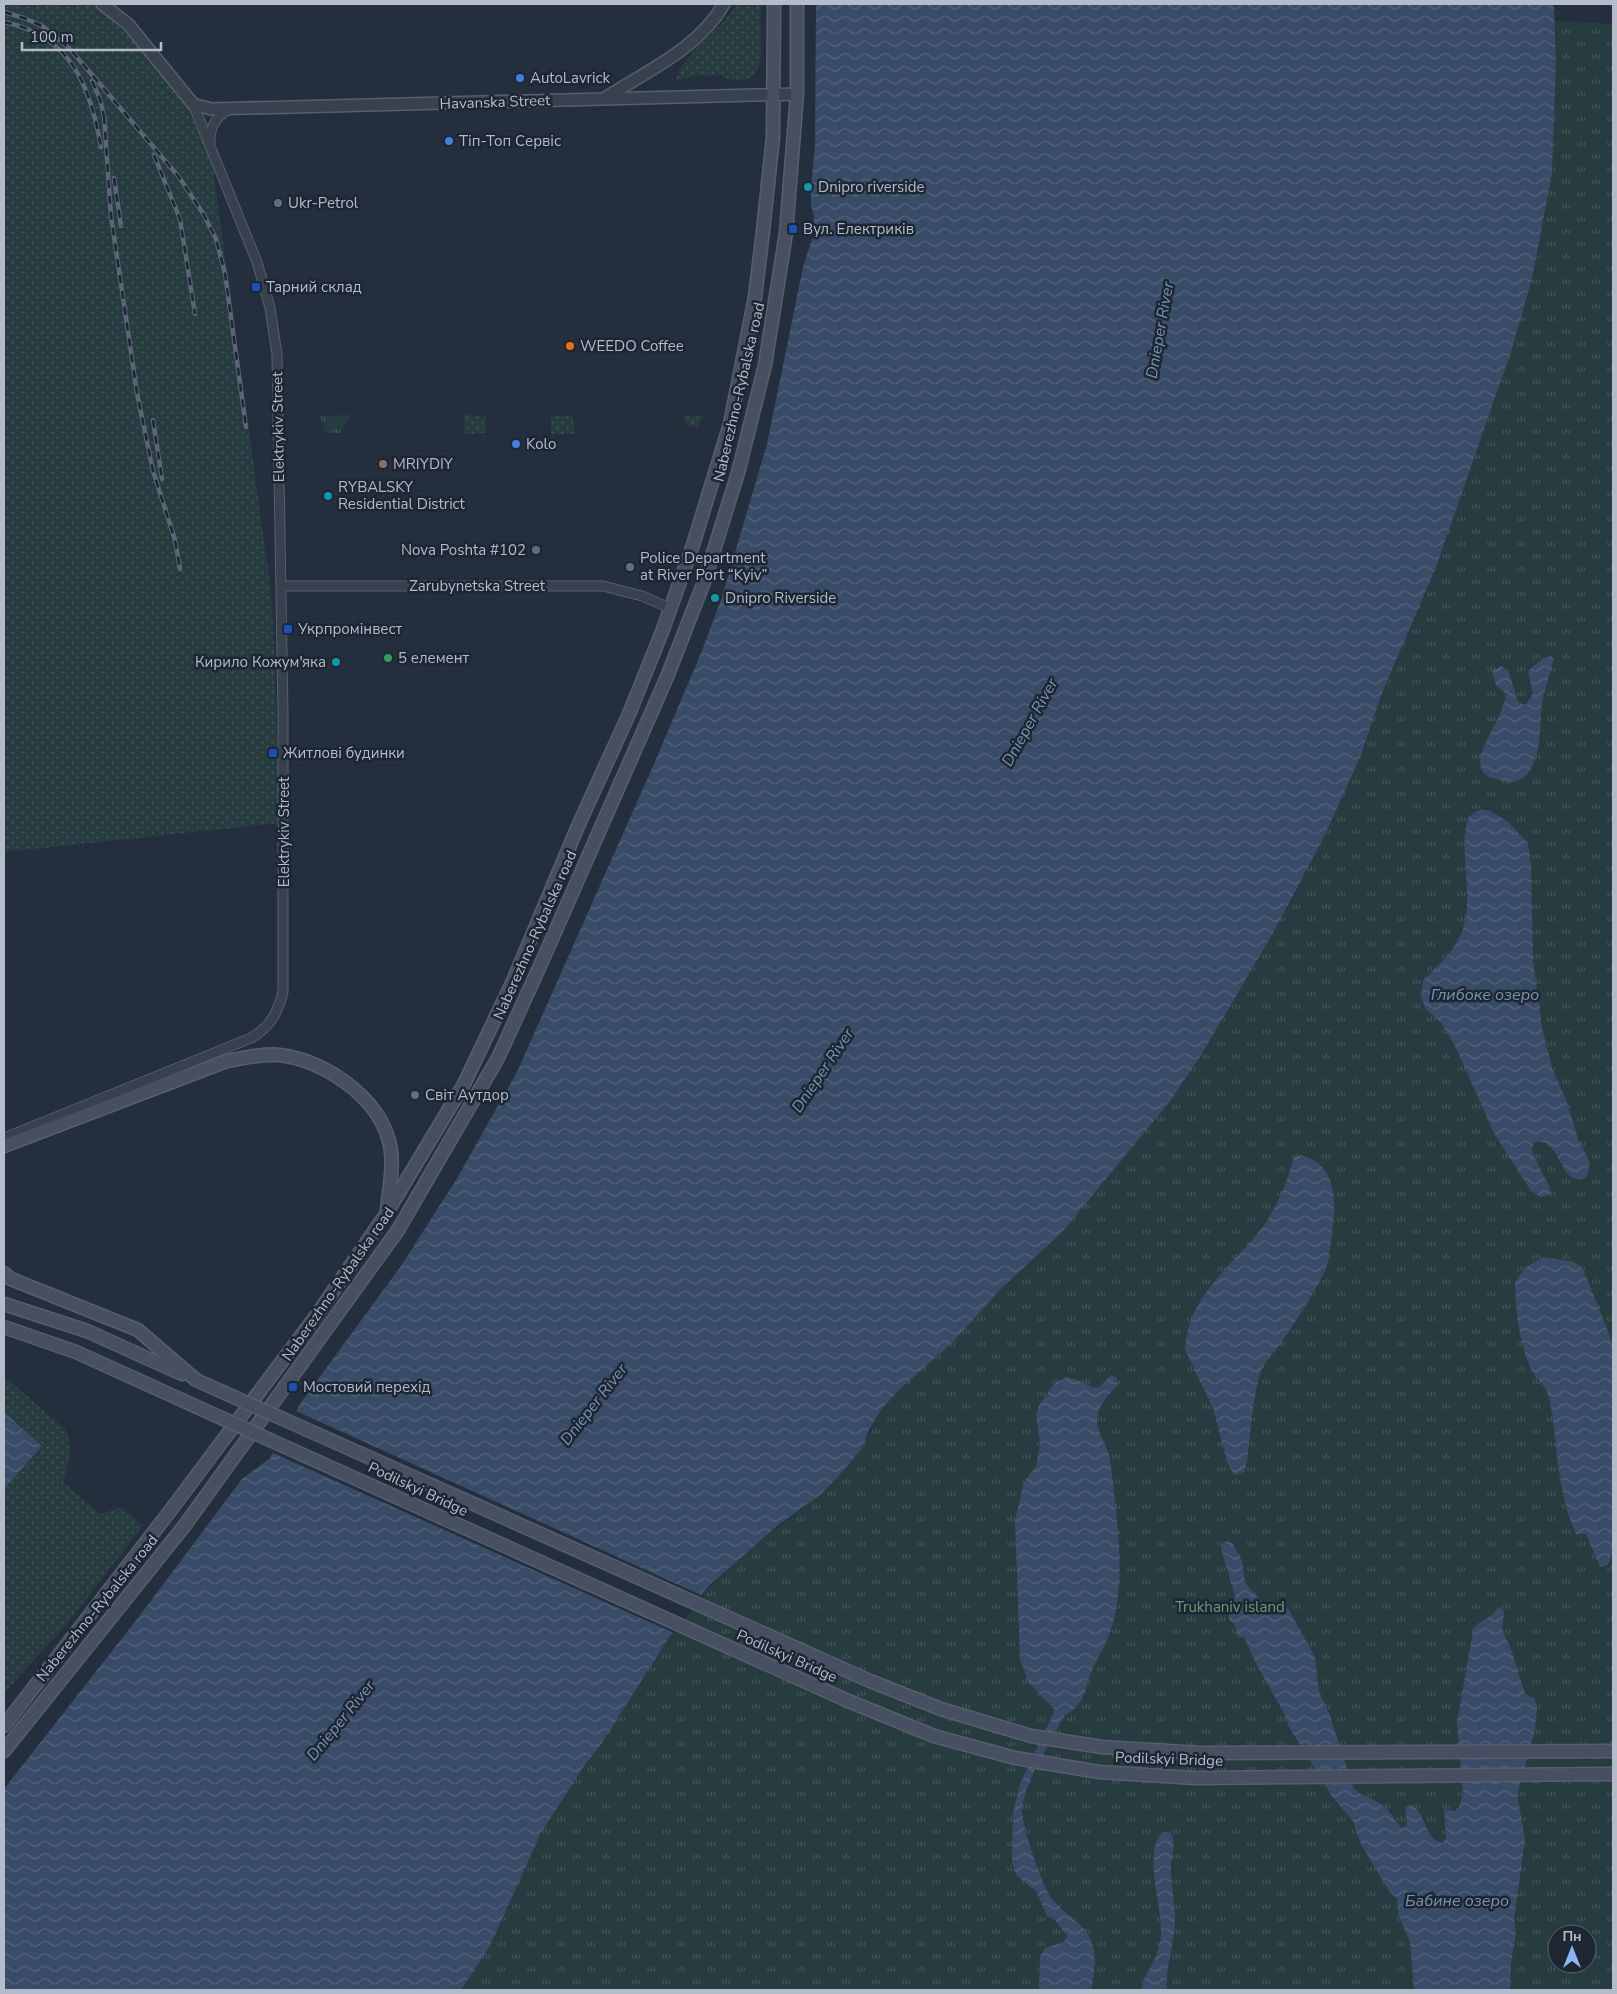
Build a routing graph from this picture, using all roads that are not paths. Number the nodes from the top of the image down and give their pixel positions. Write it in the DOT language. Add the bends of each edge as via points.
graph roads {
  1 [pos="102,4"];
  2 [pos="724,4"];
  3 [pos="774,4"];
  4 [pos="797,4"];
  5 [pos="797,94"];
  6 [pos="773,95"];
  7 [pos="605,98"];
  8 [pos="193,104"];
  9 [pos="231,109"];
  10 [pos="210,148"];
  11 [pos="281,586"];
  12 [pos="670,608"];
  13 [pos="4,1138"];
  14 [pos="4,1146"];
  15 [pos="386,1214"];
  16 [pos="4,1274"];
  17 [pos="4,1304"];
  18 [pos="4,1326"];
  19 [pos="196,1380"];
  20 [pos="4,1726"];
  21 [pos="1613,1750"];
  22 [pos="4,1751"];
  23 [pos="1613,1774"];
  1 -- 8 [label="street, Elektrykiv Street" via="128,24"];
  2 -- 7 [label="street" via="679,53"];
  3 -- 6 [label="main road, Naberezhno-Rybalska road"];
  4 -- 5 [label="main road, Naberezhno-Rybalska road"];
  5 -- 6 [label="street, Havanska Street"];
  5 -- 22 [label="main road, Naberezhno-Rybalska road" via="786,233 776,302 751,426 728,507 704,582 667,677 498,1058 398,1230 185,1525"];
  6 -- 7 [label="street, Havanska Street"];
  6 -- 12 [label="main road, Naberezhno-Rybalska road" via="773,137 763,231 742,367 714,480"];
  7 -- 9 [label="street, Havanska Street"];
  8 -- 9 [label="street, Havanska Street" via="211,109"];
  8 -- 10 [label="street, Elektrykiv Street"];
  9 -- 10 [label="street" via="220,115 214,124"];
  10 -- 11 [label="street, Elektrykiv Street" via="249,238 270,308 276,354"];
  11 -- 12 [label="street, Zarubynetska Street" via="603,586 642,596"];
  11 -- 13 [label="street, Elektrykiv Street" via="283,992 274,1018 265,1029 228,1049"];
  12 -- 15 [label="main road, Naberezhno-Rybalska road" via="629,714 490,1032 459,1093"];
  14 -- 15 [label="main road" via="227,1061 271,1055 304,1061 336,1076 375,1112 384,1127 391,1151"];
  15 -- 20 [label="main road, Naberezhno-Rybalska road" via="316,1316"];
  16 -- 19 [label="main road" via="138,1330"];
  17 -- 19 [label="main road, Podilskyi Bridge" via="87,1331"];
  18 -- 23 [label="main road, Podilskyi Bridge, bridge" via="76,1352 846,1700 952,1741 1015,1758 1099,1772 1186,1778"];
  19 -- 21 [label="main road, Podilskyi Bridge, bridge" via="870,1681 941,1709 1030,1736 1102,1748 1200,1753"];
}
